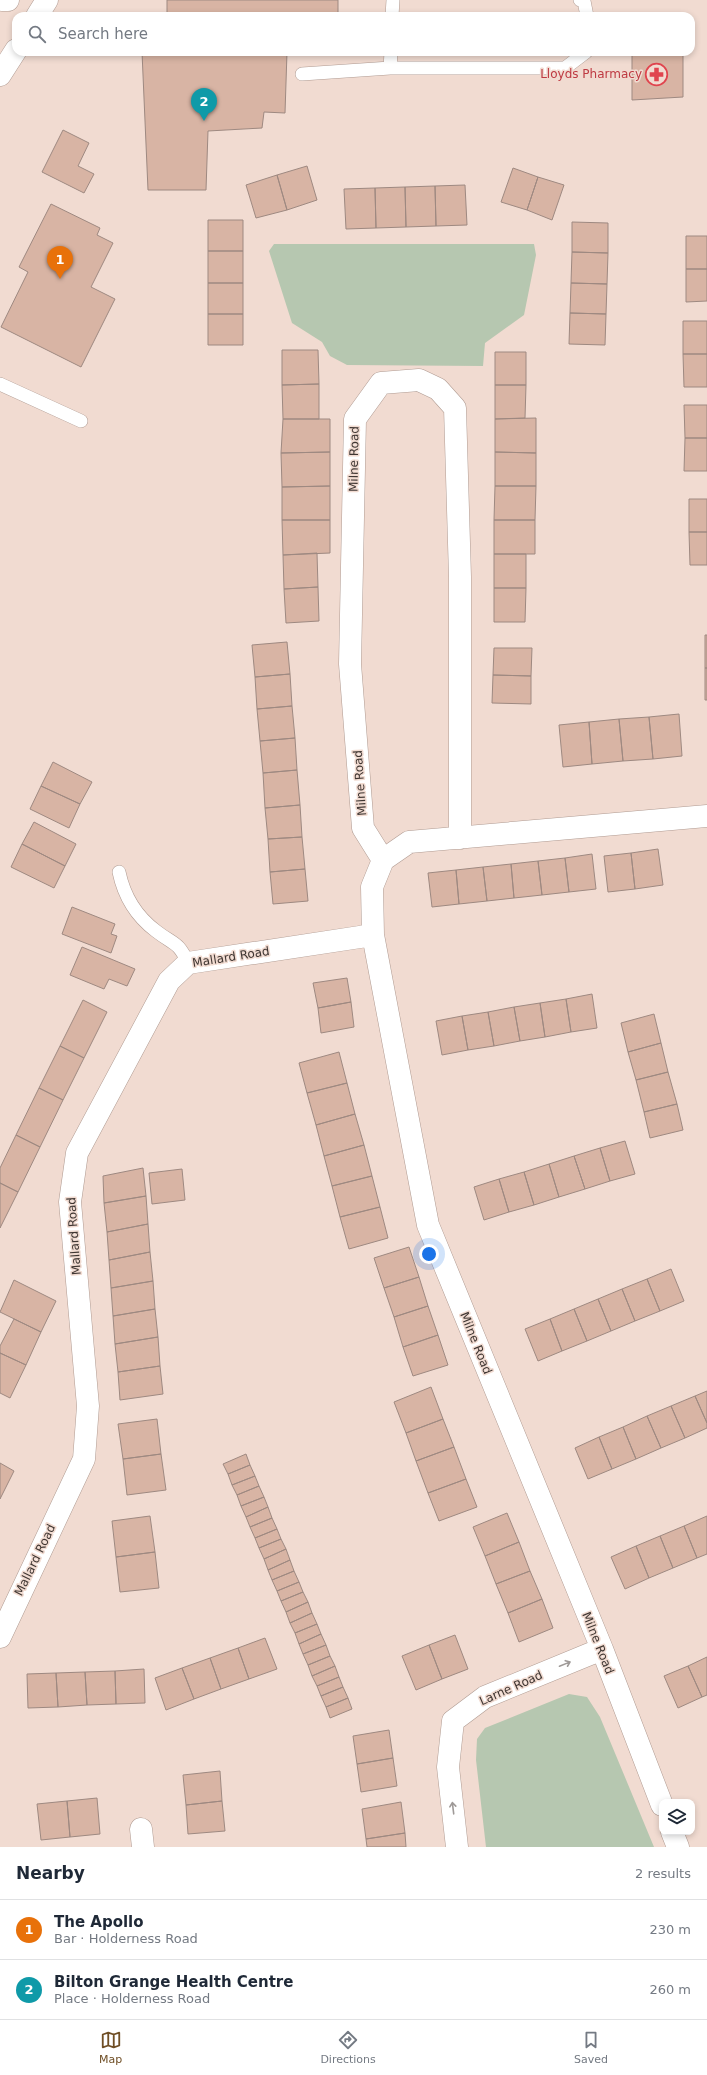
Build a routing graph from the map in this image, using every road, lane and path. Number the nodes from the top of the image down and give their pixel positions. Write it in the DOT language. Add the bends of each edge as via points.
graph roads {
  1 [pos="2,0"];
  2 [pos="8,0"];
  3 [pos="47,0"];
  4 [pos="393,0"];
  5 [pos="580,0"];
  6 [pos="40,12"];
  7 [pos="392,12"];
  8 [pos="586,12"];
  9 [pos="12,56"];
  10 [pos="390,56"];
  11 [pos="581,56"];
  12 [pos="390,68"];
  13 [pos="302,74"];
  14 [pos="0,75"];
  15 [pos="0,384"];
  16 [pos="81,422"];
  17 [pos="707,816"];
  18 [pos="460,838"];
  19 [pos="383,860"];
  20 [pos="119,872"];
  21 [pos="373,935"];
  22 [pos="188,963"];
  23 [pos="0,1637"];
  24 [pos="602,1649"];
  25 [pos="660,1799"];
  26 [pos="673,1835"];
  27 [pos="457,1847"];
  28 [pos="678,1847"];
  1 -- 2 [label="main road"];
  3 -- 6 [label="main road"];
  4 -- 7 [label="lane"];
  5 -- 8 [label="lane" via="584,1"];
  9 -- 14 [label="main road"];
  10 -- 12 [label="lane"];
  11 -- 12 [label="lane" via="565,68"];
  12 -- 13 [label="lane"];
  15 -- 16 [label="lane"];
  17 -- 18 [label="main road"];
  18 -- 19 [label="main road" via="409,842"];
  18 -- 19 [label="main road, Milne Road" via="460,577 455,408 438,389 420,380 381,382 355,419 350,664 363,828"];
  19 -- 21 [label="main road, Milne Road" via="372,887"];
  20 -- 22 [label="lane" via="130,905 143,921 181,947"];
  21 -- 22 [label="main road, Mallard Road"];
  21 -- 24 [label="main road, Milne Road" via="428,1225"];
  22 -- 23 [label="main road, Mallard Road" via="169,981 77,1153 70,1202 88,1406 84,1459"];
  24 -- 25 [label="main road, Milne Road"];
  27 -- 24 [label="main road, Larne Road, one-way" via="448,1768 453,1721 485,1697"];
  26 -- 28 [label="main road"];
}
